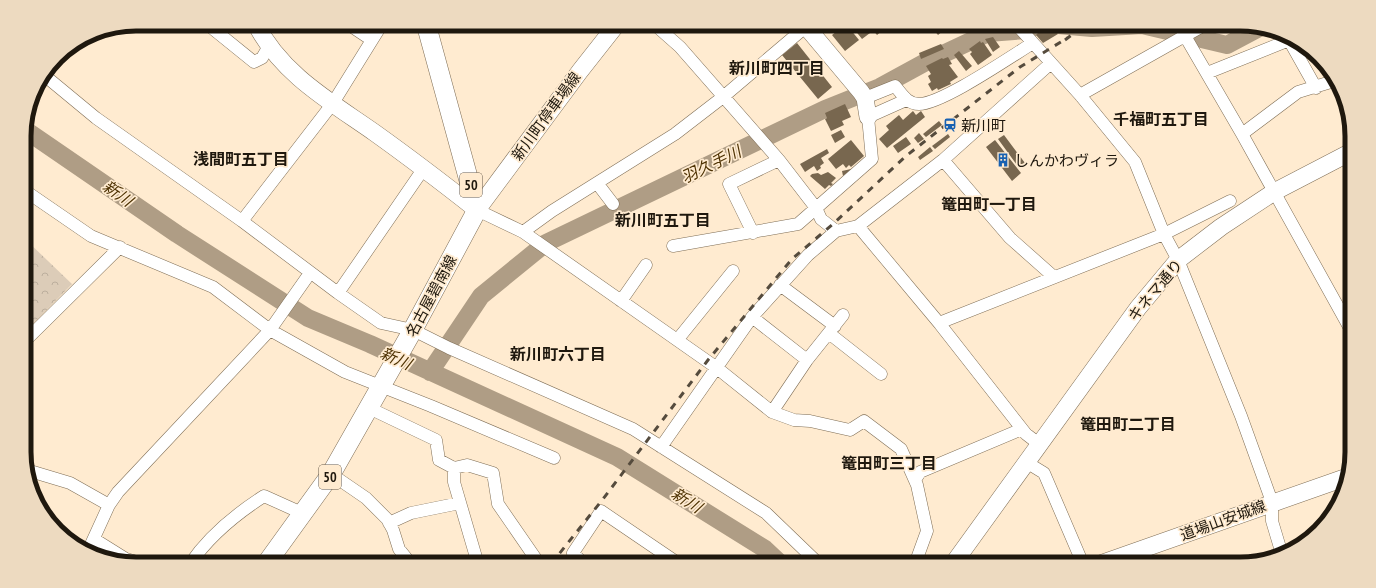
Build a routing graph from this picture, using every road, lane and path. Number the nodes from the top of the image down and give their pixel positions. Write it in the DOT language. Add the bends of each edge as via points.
graph roads {
  1 [pos="216,31"];
  2 [pos="260,31"];
  3 [pos="358,31"];
  4 [pos="378,31"];
  5 [pos="428,31"];
  6 [pos="611,31"];
  7 [pos="662,31"];
  8 [pos="799,31"];
  9 [pos="811,31"];
  10 [pos="1024,31"];
  11 [pos="1183,31"];
  12 [pos="1194,31"];
  13 [pos="1186,36"];
  14 [pos="372,40"];
  15 [pos="1286,42"];
  16 [pos="1033,43"];
  17 [pos="269,46"];
  18 [pos="1293,46"];
  19 [pos="1052,63"];
  20 [pos="1207,73"];
  21 [pos="49,79"];
  22 [pos="1330,83"];
  23 [pos="1316,88"];
  24 [pos="1080,95"];
  25 [pos="724,97"];
  26 [pos="865,98"];
  27 [pos="906,100"];
  28 [pos="333,103"];
  29 [pos="868,117"];
  30 [pos="1242,134"];
  31 [pos="1345,155"];
  32 [pos="779,160"];
  33 [pos="943,160"];
  34 [pos="424,168"];
  35 [pos="597,183"];
  36 [pos="1274,192"];
  37 [pos="31,195"];
  38 [pos="1230,201"];
  39 [pos="613,204"];
  40 [pos="816,208"];
  41 [pos="477,210"];
  42 [pos="242,221"];
  43 [pos="858,226"];
  44 [pos="836,231"];
  45 [pos="523,232"];
  46 [pos="753,233"];
  47 [pos="1164,234"];
  48 [pos="673,246"];
  49 [pos="120,247"];
  50 [pos="1178,260"];
  51 [pos="646,266"];
  52 [pos="734,271"];
  53 [pos="310,273"];
  54 [pos="1054,277"];
  55 [pos="780,285"];
  56 [pos="338,293"];
  57 [pos="621,302"];
  58 [pos="1345,310"];
  59 [pos="843,315"];
  60 [pos="752,317"];
  61 [pos="939,323"];
  62 [pos="270,330"];
  63 [pos="832,330"];
  64 [pos="412,333"];
  65 [pos="31,335"];
  66 [pos="678,339"];
  67 [pos="808,360"];
  68 [pos="717,368"];
  69 [pos="881,374"];
  70 [pos="382,385"];
  71 [pos="369,408"];
  72 [pos="772,412"];
  73 [pos="1022,429"];
  74 [pos="1038,444"];
  75 [pos="661,447"];
  76 [pos="554,458"];
  77 [pos="1026,462"];
  78 [pos="454,468"];
  79 [pos="33,472"];
  80 [pos="332,474"];
  81 [pos="1341,479"];
  82 [pos="914,480"];
  83 [pos="460,502"];
  84 [pos="1272,502"];
  85 [pos="109,505"];
  86 [pos="304,514"];
  87 [pos="389,523"];
  88 [pos="94,539"];
  89 [pos="90,546"];
  90 [pos="1280,549"];
  91 [pos="121,556"];
  92 [pos="195,557"];
  93 [pos="271,557"];
  94 [pos="405,557"];
  95 [pos="476,557"];
  96 [pos="535,557"];
  97 [pos="577,557"];
  98 [pos="669,557"];
  99 [pos="812,557"];
  100 [pos="918,557"];
  101 [pos="958,557"];
  102 [pos="1080,557"];
  103 [pos="1119,557"];
  1 -- 17 [label="street" via="254,62 262,58"];
  2 -- 17 [label="street"];
  3 -- 14 [label="street"];
  4 -- 14 [label="street"];
  5 -- 41 [label="main road, 50"];
  6 -- 41 [label="street, 新川町停車場線"];
  7 -- 25 [label="street" via="680,47"];
  8 -- 25 [label="street"];
  9 -- 26 [label="street"];
  10 -- 16 [label="street"];
  11 -- 13 [label="street"];
  12 -- 13 [label="street"];
  13 -- 20 [label="street"];
  13 -- 24 [label="street"];
  14 -- 28 [label="street"];
  15 -- 20 [label="street"];
  16 -- 19 [label="street"];
  16 -- 27 [label="street" via="938,100 918,104"];
  17 -- 28 [label="street" via="300,79"];
  18 -- 23 [label="street"];
  19 -- 24 [label="street"];
  19 -- 33 [label="street"];
  20 -- 30 [label="street"];
  21 -- 42 [label="street" via="96,118"];
  22 -- 23 [label="street"];
  23 -- 30 [label="street" via="1298,92"];
  24 -- 47 [label="street" via="1135,162"];
  25 -- 32 [label="street"];
  25 -- 35 [label="street" via="675,134"];
  26 -- 27 [label="street" via="896,86"];
  26 -- 29 [label="street"];
  27 -- 29 [label="street"];
  28 -- 34 [label="street"];
  28 -- 42 [label="street"];
  29 -- 40 [label="street" via="872,159"];
  30 -- 36 [label="street"];
  31 -- 36 [label="street, キネマ通り"];
  32 -- 40 [label="street"];
  32 -- 46 [label="street" via="729,184"];
  33 -- 43 [label="street"];
  33 -- 54 [label="street" via="1010,238"];
  34 -- 41 [label="street"];
  34 -- 56 [label="street"];
  35 -- 39 [label="street"];
  35 -- 45 [label="street"];
  36 -- 50 [label="street, キネマ通り" via="1221,227"];
  36 -- 58 [label="street"];
  37 -- 49 [label="street" via="91,236"];
  38 -- 47 [label="street"];
  40 -- 44 [label="street" via="821,219"];
  40 -- 46 [label="street" via="798,224"];
  41 -- 45 [label="street"];
  41 -- 64 [label="main road, 名古屋碧南線 / 50"];
  42 -- 53 [label="street"];
  43 -- 44 [label="street"];
  43 -- 61 [label="street"];
  44 -- 55 [label="street" via="808,255"];
  45 -- 57 [label="street"];
  46 -- 48 [label="street"];
  47 -- 50 [label="street"];
  47 -- 54 [label="street"];
  49 -- 62 [label="street" via="213,287"];
  49 -- 65 [label="street"];
  50 -- 74 [label="street, キネマ通り" via="1138,308"];
  50 -- 84 [label="street" via="1241,416"];
  51 -- 57 [label="street"];
  52 -- 66 [label="street"];
  53 -- 56 [label="street"];
  53 -- 62 [label="street"];
  54 -- 61 [label="street"];
  55 -- 60 [label="street"];
  55 -- 63 [label="street"];
  56 -- 64 [label="street" via="381,323"];
  57 -- 66 [label="street"];
  59 -- 63 [label="street"];
  60 -- 67 [label="street"];
  60 -- 68 [label="street"];
  61 -- 73 [label="street"];
  62 -- 70 [label="street" via="345,372"];
  62 -- 85 [label="street" via="118,492"];
  63 -- 67 [label="street"];
  63 -- 69 [label="street"];
  64 -- 70 [label="main road, 名古屋碧南線 / 50"];
  64 -- 75 [label="street" via="633,429"];
  66 -- 68 [label="street"];
  67 -- 72 [label="street"];
  68 -- 72 [label="street"];
  68 -- 75 [label="street"];
  70 -- 71 [label="main road, 名古屋碧南線 / 50"];
  70 -- 76 [label="street"];
  71 -- 78 [label="street" via="436,440 439,460"];
  71 -- 80 [label="main road, 名古屋碧南線 / 50"];
  72 -- 82 [label="street" via="794,420 850,430 864,421 901,449"];
  73 -- 74 [label="street"];
  73 -- 82 [label="street" via="920,472"];
  74 -- 77 [label="street, キネマ通り"];
  75 -- 99 [label="street" via="766,513"];
  77 -- 101 [label="street, キネマ通り"];
  77 -- 102 [label="street" via="1044,473"];
  78 -- 83 [label="street" via="454,482"];
  78 -- 96 [label="street" via="467,464 493,473 498,504"];
  79 -- 85 [label="street" via="70,483"];
  80 -- 86 [label="main road, 名古屋碧南線 / 50"];
  80 -- 87 [label="street" via="366,498"];
  81 -- 84 [label="street, 道場山安城線"];
  82 -- 100 [label="street" via="927,531"];
  83 -- 87 [label="street" via="411,513"];
  83 -- 95 [label="street"];
  84 -- 90 [label="street" via="1272,521"];
  84 -- 103 [label="street, 道場山安城線"];
  85 -- 88 [label="street"];
  86 -- 92 [label="street" via="264,496 207,542"];
  86 -- 93 [label="main road, 名古屋碧南線 / 50"];
  87 -- 94 [label="street" via="399,549"];
  88 -- 89 [label="street"];
  88 -- 91 [label="street"];
  97 -- 98 [label="street" via="573,553 601,511"];
}
